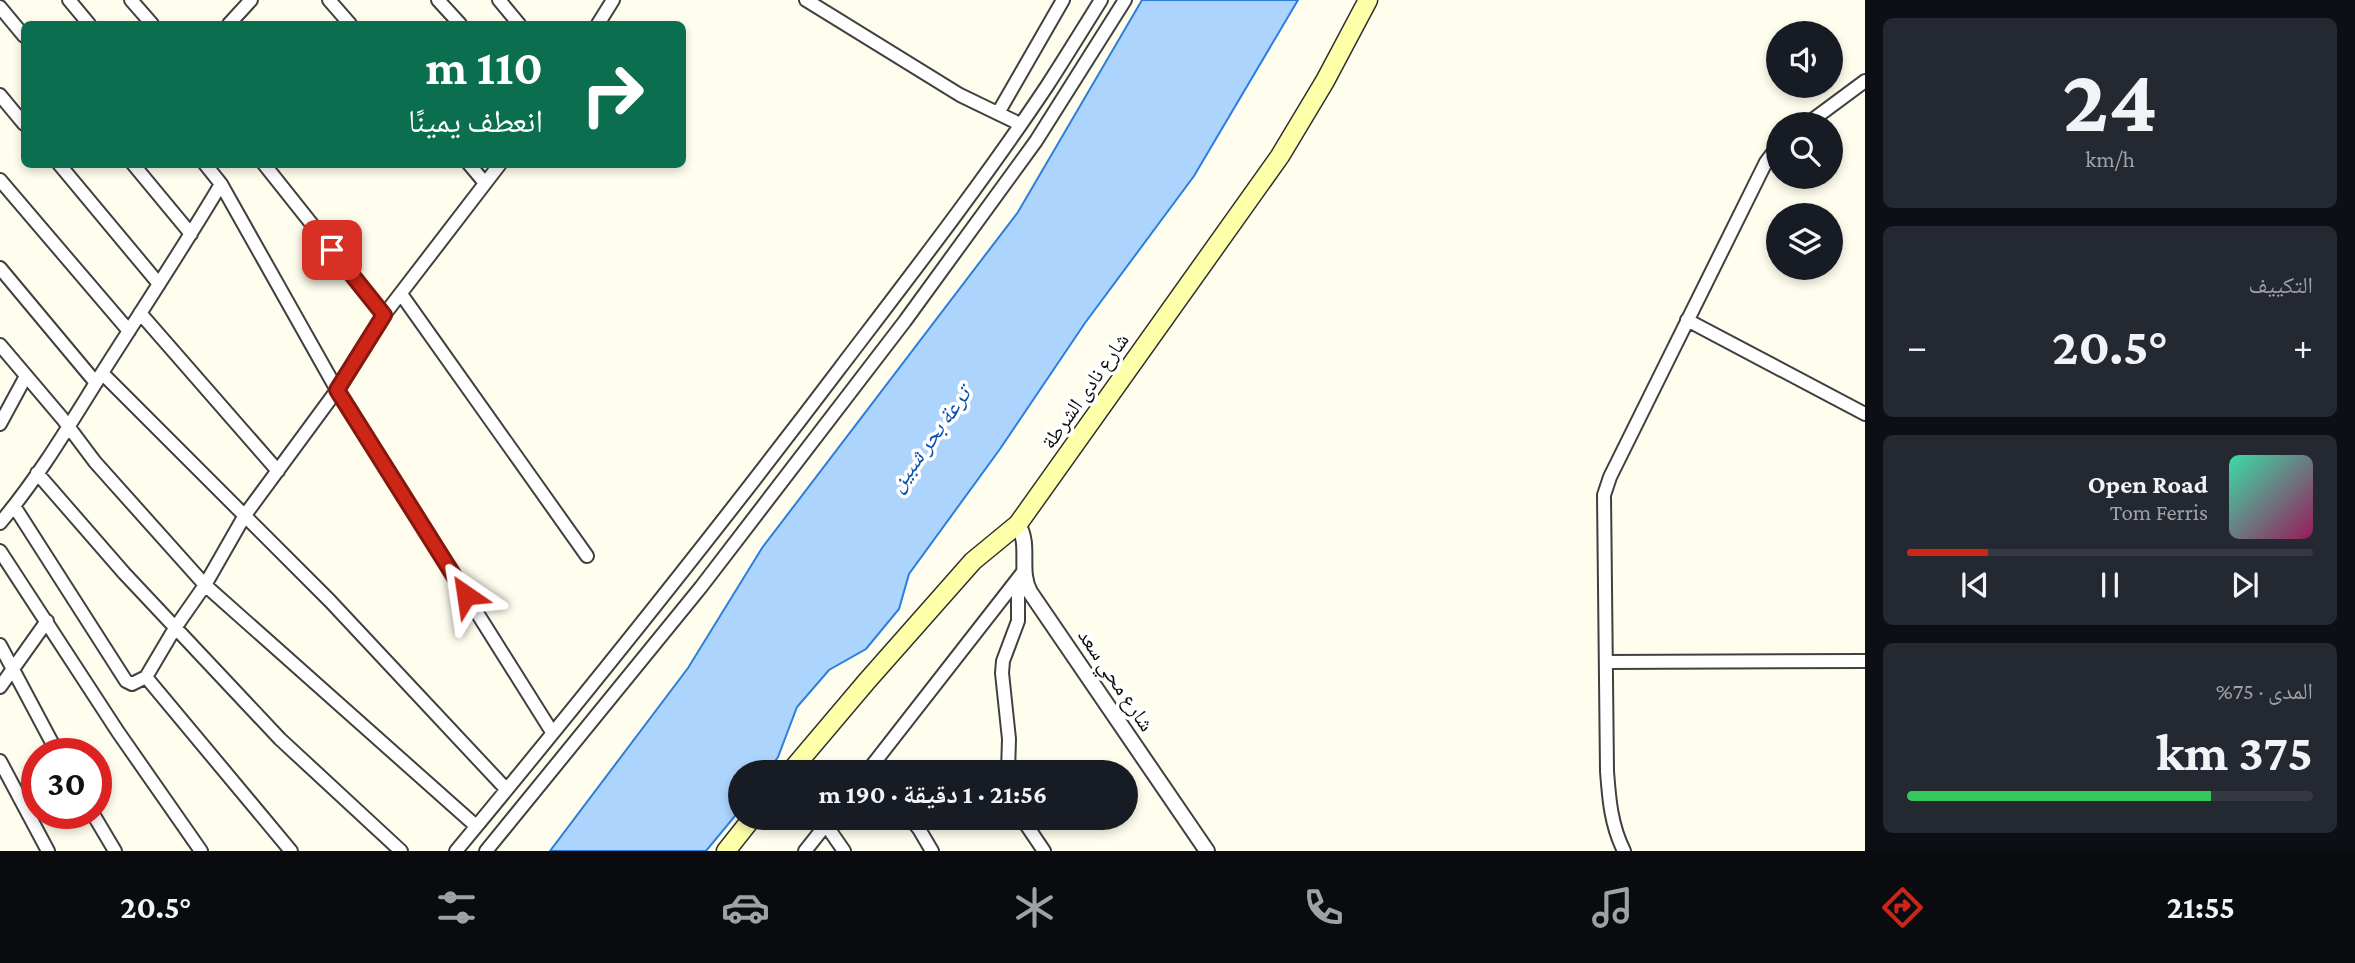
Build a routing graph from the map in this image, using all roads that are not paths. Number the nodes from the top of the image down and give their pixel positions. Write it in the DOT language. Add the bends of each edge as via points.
graph roads {
  1 [pos="69,0"];
  2 [pos="131,0"];
  3 [pos="328,0"];
  4 [pos="438,0"];
  5 [pos="499,0"];
  6 [pos="613,0"];
  7 [pos="806,0"];
  8 [pos="1063,0"];
  9 [pos="1101,0"];
  10 [pos="1125,0"];
  11 [pos="1368,0"];
  12 [pos="248,1"];
  13 [pos="0,7"];
  14 [pos="86,21"];
  15 [pos="149,21"];
  16 [pos="231,21"];
  17 [pos="346,21"];
  18 [pos="457,21"];
  19 [pos="516,21"];
  20 [pos="600,21"];
  21 [pos="21,32"];
  22 [pos="1865,81"];
  23 [pos="0,95"];
  24 [pos="1823,112"];
  25 [pos="998,113"];
  26 [pos="21,120"];
  27 [pos="1020,124"];
  28 [pos="1766,162"];
  29 [pos="61,168"];
  30 [pos="135,168"];
  31 [pos="208,168"];
  32 [pos="267,168"];
  33 [pos="472,168"];
  34 [pos="496,168"];
  35 [pos="0,180"];
  36 [pos="485,183"];
  37 [pos="221,184"];
  38 [pos="191,234"];
  39 [pos="0,268"];
  40 [pos="159,284"];
  41 [pos="401,294"];
  42 [pos="141,313"];
  43 [pos="384,315"];
  44 [pos="1687,320"];
  45 [pos="129,331"];
  46 [pos="0,345"];
  47 [pos="26,376"];
  48 [pos="99,378"];
  49 [pos="337,390"];
  50 [pos="1865,414"];
  51 [pos="0,424"];
  52 [pos="68,426"];
  53 [pos="278,471"];
  54 [pos="37,474"];
  55 [pos="14,506"];
  56 [pos="245,515"];
  57 [pos="0,523"];
  58 [pos="1018,524"];
  59 [pos="0,551"];
  60 [pos="587,556"];
  61 [pos="1023,572"];
  62 [pos="205,585"];
  63 [pos="47,621"];
  64 [pos="175,628"];
  65 [pos="0,645"];
  66 [pos="1606,662"];
  67 [pos="1864,662"];
  68 [pos="13,669"];
  69 [pos="146,677"];
  70 [pos="0,687"];
  71 [pos="552,732"];
  72 [pos="50,738"];
  73 [pos="800,760"];
  74 [pos="875,760"];
  75 [pos="1008,760"];
  76 [pos="0,761"];
  77 [pos="506,789"];
  78 [pos="477,827"];
  79 [pos="102,829"];
  80 [pos="743,830"];
  81 [pos="822,830"];
  82 [pos="834,830"];
  83 [pos="920,830"];
  84 [pos="1030,830"];
  85 [pos="48,851"];
  86 [pos="115,851"];
  87 [pos="201,851"];
  88 [pos="291,851"];
  89 [pos="401,851"];
  90 [pos="456,851"];
  91 [pos="486,851"];
  92 [pos="726,851"];
  93 [pos="805,851"];
  94 [pos="844,851"];
  95 [pos="932,851"];
  96 [pos="1044,851"];
  97 [pos="1207,851"];
  98 [pos="1624,851"];
  1 -- 14 [label="street"];
  2 -- 15 [label="street"];
  3 -- 17 [label="street"];
  4 -- 18 [label="street"];
  5 -- 19 [label="street"];
  6 -- 20 [label="street"];
  7 -- 25 [label="street" via="960,95"];
  8 -- 25 [label="street"];
  9 -- 27 [label="street"];
  10 -- 91 [label="street" via="1036,141 905,321 701,587"];
  11 -- 58 [label="main road, شارع نادى الشرطة" via="1280,156"];
  12 -- 16 [label="street"];
  13 -- 21 [label="street"];
  22 -- 24 [label="street"];
  23 -- 26 [label="street"];
  25 -- 27 [label="street"];
  27 -- 71 [label="street" via="781,446"];
  28 -- 44 [label="street"];
  29 -- 40 [label="street"];
  30 -- 38 [label="street"];
  31 -- 37 [label="street"];
  32 -- 43 [label="street"];
  33 -- 36 [label="street"];
  34 -- 36 [label="street"];
  35 -- 45 [label="street"];
  36 -- 41 [label="street"];
  37 -- 38 [label="street"];
  37 -- 49 [label="street"];
  38 -- 40 [label="street"];
  39 -- 48 [label="street"];
  40 -- 42 [label="street"];
  41 -- 43 [label="street"];
  41 -- 60 [label="street"];
  42 -- 45 [label="street"];
  42 -- 53 [label="street"];
  43 -- 49 [label="street"];
  44 -- 50 [label="street"];
  44 -- 66 [label="street" via="1604,495"];
  45 -- 48 [label="street"];
  46 -- 47 [label="street"];
  47 -- 51 [label="street"];
  47 -- 52 [label="street"];
  48 -- 52 [label="street"];
  48 -- 56 [label="street"];
  49 -- 53 [label="street"];
  49 -- 71 [label="street"];
  52 -- 54 [label="street"];
  52 -- 62 [label="street"];
  53 -- 56 [label="street"];
  54 -- 55 [label="street"];
  54 -- 64 [label="street"];
  55 -- 57 [label="street"];
  55 -- 69 [label="street" via="123,676 132,684"];
  56 -- 62 [label="street"];
  56 -- 77 [label="street"];
  58 -- 61 [label="street, شارع محي سعد" via="1025,540"];
  58 -- 73 [label="main road, شارع نادى الشرطة" via="973,561"];
  59 -- 63 [label="street"];
  61 -- 74 [label="street"];
  61 -- 75 [label="street" via="1018,621 1002,673"];
  61 -- 97 [label="street, شارع محي سعد" via="1030,592"];
  62 -- 64 [label="street"];
  62 -- 78 [label="street"];
  63 -- 68 [label="street"];
  63 -- 87 [label="street"];
  64 -- 69 [label="street"];
  64 -- 89 [label="street" via="280,739"];
  65 -- 68 [label="street"];
  66 -- 67 [label="street"];
  66 -- 98 [label="street" via="1610,807"];
  68 -- 70 [label="street"];
  68 -- 72 [label="street"];
  69 -- 88 [label="street"];
  71 -- 77 [label="street"];
  76 -- 85 [label="street"];
  77 -- 78 [label="street"];
  78 -- 90 [label="street"];
  79 -- 86 [label="street"];
  80 -- 92 [label="main road"];
  81 -- 93 [label="street"];
  82 -- 94 [label="street"];
  83 -- 95 [label="street"];
  84 -- 96 [label="street"];
}
